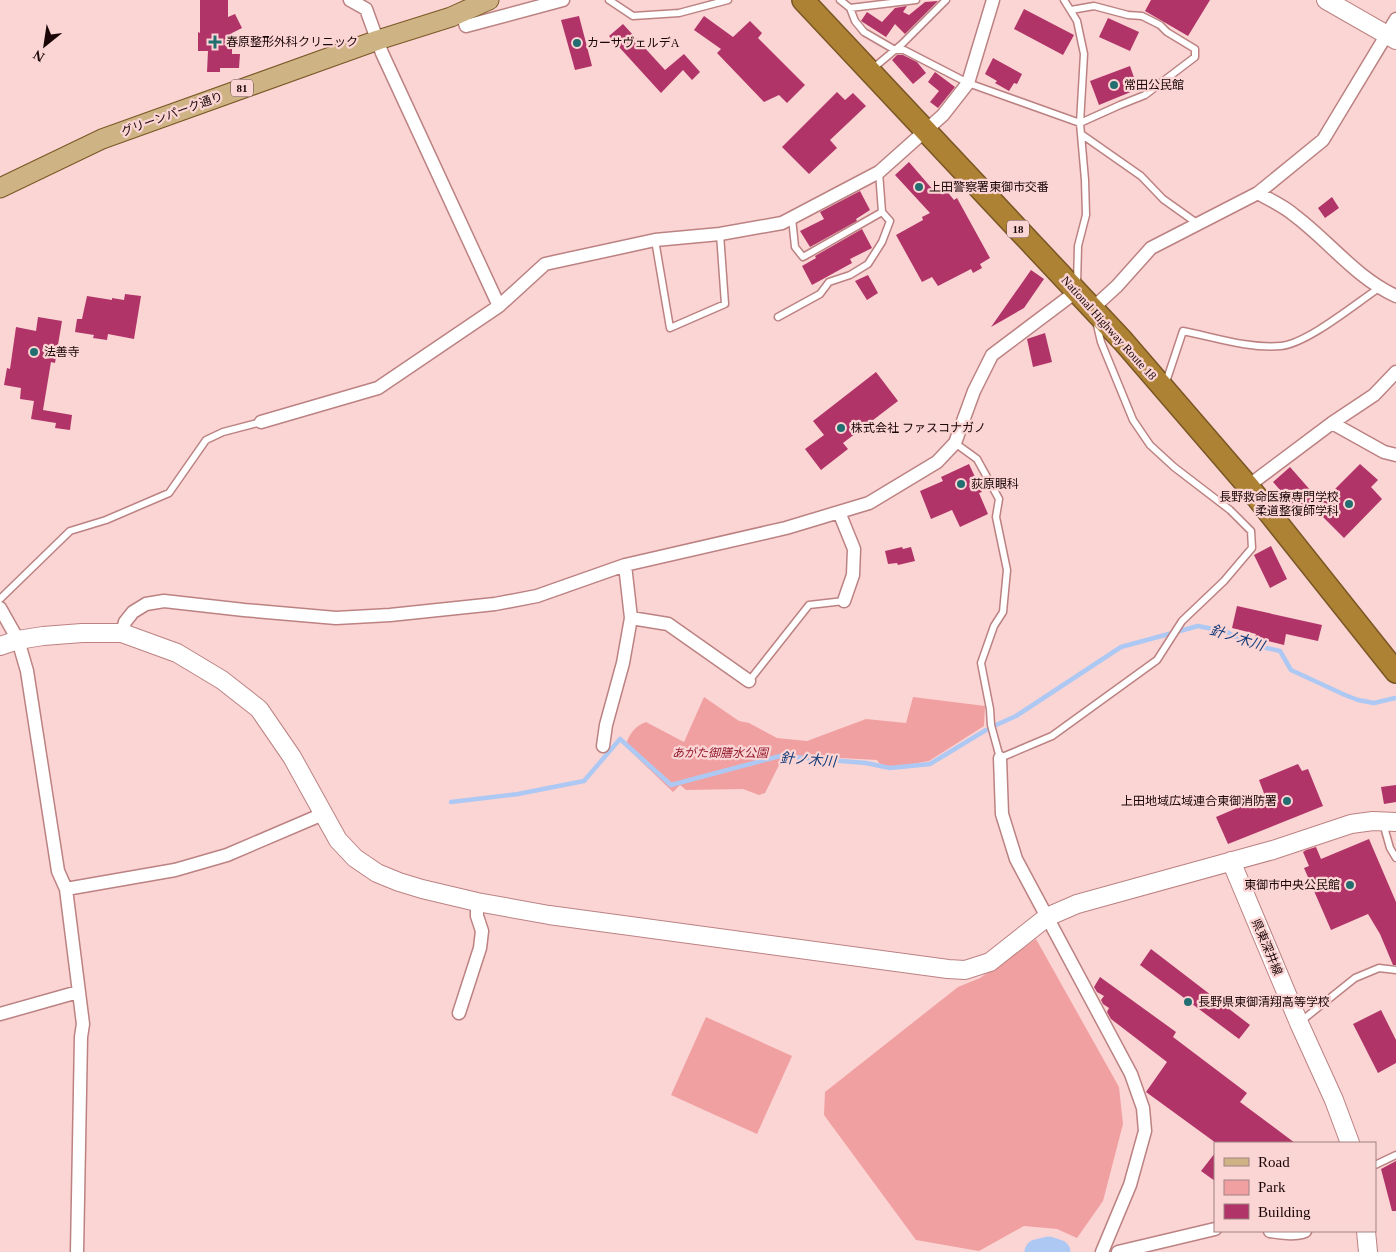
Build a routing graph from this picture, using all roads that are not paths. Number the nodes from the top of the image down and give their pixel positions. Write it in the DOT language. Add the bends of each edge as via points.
graph roads {
  1 [pos="352,0"];
  2 [pos="489,0"];
  3 [pos="563,0"];
  4 [pos="609,0"];
  5 [pos="728,0"];
  6 [pos="803,0"];
  7 [pos="840,0"];
  8 [pos="916,0"];
  9 [pos="946,0"];
  10 [pos="993,0"];
  11 [pos="1064,0"];
  12 [pos="1326,0"];
  13 [pos="527,4"];
  14 [pos="850,8"];
  15 [pos="1070,10"];
  16 [pos="461,11"];
  17 [pos="1396,18"];
  18 [pos="1391,37"];
  19 [pos="378,40"];
  20 [pos="895,50"];
  21 [pos="870,70"];
  22 [pos="968,82"];
  23 [pos="1080,124"];
  24 [pos="926,129"];
  25 [pos="1081,134"];
  26 [pos="879,172"];
  27 [pos="0,188"];
  28 [pos="1258,193"];
  29 [pos="882,212"];
  30 [pos="792,218"];
  31 [pos="1198,224"];
  32 [pos="720,234"];
  33 [pos="655,240"];
  34 [pos="1379,288"];
  35 [pos="1077,291"];
  36 [pos="1396,296"];
  37 [pos="499,306"];
  38 [pos="1092,308"];
  39 [pos="778,317"];
  40 [pos="1396,372"];
  41 [pos="1164,389"];
  42 [pos="261,422"];
  43 [pos="1332,423"];
  44 [pos="955,442"];
  45 [pos="1396,455"];
  46 [pos="1248,486"];
  47 [pos="839,512"];
  48 [pos="625,565"];
  49 [pos="0,599"];
  50 [pos="844,601"];
  51 [pos="0,608"];
  52 [pos="631,618"];
  53 [pos="122,633"];
  54 [pos="18,640"];
  55 [pos="0,646"];
  56 [pos="1396,672"];
  57 [pos="749,681"];
  58 [pos="603,746"];
  59 [pos="1000,758"];
  60 [pos="323,814"];
  61 [pos="1389,822"];
  62 [pos="1396,858"];
  63 [pos="1231,862"];
  64 [pos="66,889"];
  65 [pos="477,902"];
  66 [pos="1047,917"];
  67 [pos="1396,970"];
  68 [pos="78,992"];
  69 [pos="459,1013"];
  70 [pos="0,1014"];
  71 [pos="1299,1022"];
  72 [pos="1350,1142"];
  73 [pos="1396,1155"];
  74 [pos="1376,1165"];
  75 [pos="1214,1229"];
  76 [pos="1275,1232"];
  77 [pos="1304,1232"];
  78 [pos="1366,1232"];
  79 [pos="77,1252"];
  80 [pos="1102,1252"];
  81 [pos="1118,1252"];
  82 [pos="1368,1252"];
  1 -- 19 [label="street" via="366,9"];
  2 -- 16 [label="main road, グリーンパーク通り / 81"];
  3 -- 13 [label="street"];
  4 -- 5 [label="lane" via="633,16 679,13"];
  6 -- 21 [label="highway, National Highway Route 18 / 18"];
  7 -- 14 [label="lane"];
  8 -- 14 [label="lane"];
  9 -- 20 [label="lane"];
  10 -- 22 [label="street"];
  11 -- 15 [label="lane"];
  12 -- 18 [label="street"];
  13 -- 16 [label="street" via="466,26"];
  14 -- 20 [label="lane" via="864,32"];
  15 -- 23 [label="lane" via="1077,21 1084,54"];
  15 -- 23 [label="lane" via="1094,6 1142,16 1195,49 1195,57 1145,95"];
  16 -- 19 [label="main road, グリーンパーク通り / 81"];
  17 -- 18 [label="street"];
  18 -- 28 [label="street" via="1323,140"];
  19 -- 27 [label="main road, グリーンパーク通り / 81" via="102,139"];
  19 -- 37 [label="street"];
  20 -- 21 [label="lane"];
  20 -- 22 [label="lane" via="904,50"];
  21 -- 24 [label="highway, National Highway Route 18 / 18"];
  22 -- 23 [label="lane"];
  22 -- 24 [label="street" via="944,115"];
  23 -- 25 [label="lane"];
  24 -- 26 [label="street"];
  24 -- 35 [label="highway, National Highway Route 18 / 18"];
  25 -- 31 [label="lane" via="1141,176 1163,199"];
  25 -- 35 [label="lane" via="1086,215 1078,246"];
  26 -- 29 [label="lane"];
  26 -- 30 [label="street"];
  28 -- 31 [label="street"];
  28 -- 34 [label="street" via="1293,214"];
  29 -- 30 [label="lane" via="803,257 795,247"];
  29 -- 39 [label="lane" via="890,221 868,264 829,282 820,294"];
  30 -- 32 [label="street" via="782,223"];
  31 -- 38 [label="street" via="1151,248 1118,286"];
  32 -- 33 [label="street"];
  32 -- 33 [label="lane" via="726,304 670,328"];
  33 -- 37 [label="street" via="545,264"];
  34 -- 36 [label="street"];
  34 -- 41 [label="lane" via="1312,334 1282,346 1252,345 1183,331"];
  35 -- 38 [label="highway, National Highway Route 18 / 18"];
  35 -- 44 [label="street" via="992,355"];
  37 -- 42 [label="street" via="378,388"];
  38 -- 41 [label="highway, National Highway Route 18 / 18"];
  38 -- 59 [label="lane" via="1101,342 1133,420 1150,445 1251,531 1252,548 1224,581 1182,621 1157,660 1052,736"];
  40 -- 43 [label="street" via="1374,395"];
  41 -- 46 [label="highway, National Highway Route 18 / 18"];
  42 -- 49 [label="lane" via="206,440 169,493 106,520 70,531"];
  43 -- 45 [label="street" via="1384,452"];
  43 -- 46 [label="street"];
  44 -- 47 [label="street" via="937,462 869,502"];
  44 -- 59 [label="lane" via="977,459 999,499 996,517 1007,570 1003,612 994,626 981,664"];
  46 -- 56 [label="highway, National Highway Route 18 / 18"];
  47 -- 48 [label="street" via="786,528"];
  47 -- 50 [label="street" via="854,550 853,575"];
  48 -- 52 [label="street"];
  48 -- 53 [label="street" via="537,596 390,615 336,618 164,601 146,604 133,612"];
  50 -- 57 [label="lane" via="809,605"];
  51 -- 54 [label="street"];
  52 -- 57 [label="street" via="668,624"];
  52 -- 58 [label="street"];
  53 -- 54 [label="street" via="82,633"];
  53 -- 60 [label="street" via="178,653 222,680 259,709 292,757"];
  54 -- 55 [label="street"];
  54 -- 64 [label="street" via="27,671 58,871"];
  59 -- 66 [label="street" via="1002,814 1016,859"];
  60 -- 64 [label="street" via="227,855 174,870"];
  60 -- 65 [label="street" via="338,840 355,858 377,872 422,889"];
  61 -- 62 [label="lane" via="1390,848"];
  61 -- 63 [label="street" via="1351,824"];
  63 -- 66 [label="street" via="1077,904"];
  63 -- 71 [label="street, 県東深井線"];
  64 -- 68 [label="street"];
  65 -- 66 [label="street" via="631,927 965,970 990,962"];
  65 -- 69 [label="street" via="482,931 480,948"];
  66 -- 80 [label="street" via="1131,1074 1144,1108 1145,1131 1130,1185"];
  67 -- 71 [label="lane" via="1379,968 1355,978"];
  68 -- 70 [label="street"];
  68 -- 79 [label="street" via="83,1024 80,1037"];
  71 -- 72 [label="street, 県東深井線"];
  73 -- 74 [label="lane"];
  75 -- 81 [label="street"];
  76 -- 77 [label="street"];
  78 -- 82 [label="street"];
}
